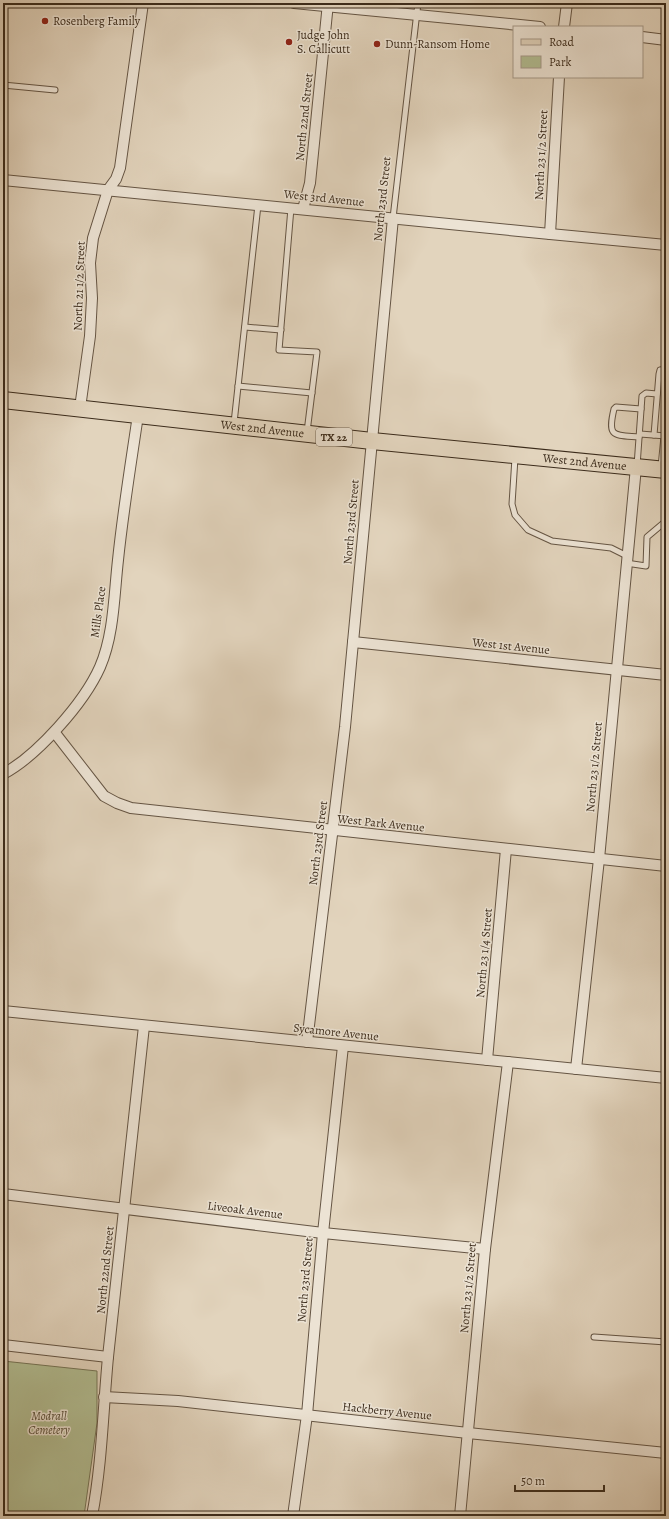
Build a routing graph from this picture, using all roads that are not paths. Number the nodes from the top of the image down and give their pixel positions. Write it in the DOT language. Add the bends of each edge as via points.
graph roads {
  1 [pos="143,3"];
  2 [pos="294,3"];
  3 [pos="418,3"];
  4 [pos="567,3"];
  5 [pos="328,4"];
  6 [pos="416,14"];
  7 [pos="530,26"];
  8 [pos="564,26"];
  9 [pos="643,37"];
  10 [pos="666,40"];
  11 [pos="559,78"];
  12 [pos="3,84"];
  13 [pos="55,90"];
  14 [pos="3,180"];
  15 [pos="108,190"];
  16 [pos="258,205"];
  17 [pos="292,208"];
  18 [pos="303,209"];
  19 [pos="393,218"];
  20 [pos="550,234"];
  21 [pos="666,245"];
  22 [pos="245,327"];
  23 [pos="281,330"];
  24 [pos="666,369"];
  25 [pos="238,386"];
  26 [pos="312,393"];
  27 [pos="657,394"];
  28 [pos="3,400"];
  29 [pos="80,408"];
  30 [pos="641,409"];
  31 [pos="138,415"];
  32 [pos="234,426"];
  33 [pos="307,434"];
  34 [pos="654,435"];
  35 [pos="639,436"];
  36 [pos="665,436"];
  37 [pos="372,441"];
  38 [pos="515,455"];
  39 [pos="637,467"];
  40 [pos="663,470"];
  41 [pos="666,521"];
  42 [pos="627,560"];
  43 [pos="353,642"];
  44 [pos="616,670"];
  45 [pos="666,674"];
  46 [pos="54,733"];
  47 [pos="3,774"];
  48 [pos="333,830"];
  49 [pos="506,849"];
  50 [pos="599,859"];
  51 [pos="666,866"];
  52 [pos="3,1011"];
  53 [pos="144,1026"];
  54 [pos="307,1042"];
  55 [pos="343,1046"];
  56 [pos="487,1060"];
  57 [pos="508,1062"];
  58 [pos="576,1069"];
  59 [pos="666,1078"];
  60 [pos="3,1194"];
  61 [pos="124,1209"];
  62 [pos="323,1233"];
  63 [pos="485,1249"];
  64 [pos="594,1337"];
  65 [pos="666,1342"];
  66 [pos="3,1346"];
  67 [pos="108,1357"];
  68 [pos="104,1397"];
  69 [pos="307,1415"];
  70 [pos="468,1433"];
  71 [pos="666,1453"];
  72 [pos="92,1516"];
  73 [pos="293,1516"];
  74 [pos="460,1516"];
  1 -- 15 [label="street, North 21 1/2 Street" via="120,168"];
  2 -- 5 [label="street"];
  3 -- 6 [label="lane, North 23rd Street"];
  4 -- 8 [label="street"];
  5 -- 6 [label="street"];
  5 -- 18 [label="street, North 22nd Street" via="310,183"];
  6 -- 7 [label="street"];
  6 -- 19 [label="lane, North 23rd Street"];
  9 -- 10 [label="street"];
  11 -- 20 [label="street, North 23 1/2 Street"];
  12 -- 13 [label="lane"];
  14 -- 15 [label="street, West 3rd Avenue"];
  15 -- 16 [label="street, West 3rd Avenue"];
  15 -- 29 [label="street, North 21 1/2 Street" via="93,238 90,263 90,336"];
  16 -- 17 [label="street, West 3rd Avenue"];
  16 -- 22 [label="lane"];
  17 -- 18 [label="street, West 3rd Avenue"];
  17 -- 23 [label="lane"];
  18 -- 19 [label="street, West 3rd Avenue"];
  19 -- 20 [label="street, West 3rd Avenue"];
  19 -- 37 [label="street, North 23rd Street"];
  20 -- 21 [label="street, West 3rd Avenue"];
  22 -- 23 [label="lane"];
  22 -- 25 [label="lane"];
  23 -- 26 [label="lane" via="279,350 317,352"];
  24 -- 27 [label="lane" via="660,370"];
  25 -- 26 [label="lane"];
  25 -- 32 [label="lane"];
  26 -- 33 [label="lane"];
  27 -- 30 [label="lane" via="644,394"];
  27 -- 34 [label="lane"];
  28 -- 29 [label="main road, West 2nd Avenue / TX 22"];
  29 -- 31 [label="main road, West 2nd Avenue / TX 22"];
  30 -- 35 [label="lane"];
  30 -- 35 [label="lane" via="616,407 611,429 618,436"];
  31 -- 32 [label="main road, West 2nd Avenue / TX 22"];
  31 -- 46 [label="street, Mills Place" via="110,634 100,667 89,687"];
  32 -- 33 [label="main road, West 2nd Avenue / TX 22"];
  33 -- 37 [label="main road, West 2nd Avenue / TX 22"];
  34 -- 35 [label="lane"];
  34 -- 36 [label="lane"];
  35 -- 39 [label="lane"];
  36 -- 40 [label="lane"];
  37 -- 38 [label="main road, West 2nd Avenue / TX 22"];
  37 -- 43 [label="street, North 23rd Street"];
  38 -- 39 [label="main road, West 2nd Avenue / TX 22"];
  38 -- 42 [label="lane" via="512,504 515,515 528,530 552,541 611,548"];
  39 -- 40 [label="main road, West 2nd Avenue / TX 22"];
  39 -- 42 [label="street, North 23 1/2 Street"];
  41 -- 42 [label="lane" via="647,537 646,566"];
  42 -- 44 [label="street, North 23 1/2 Street"];
  43 -- 44 [label="street, West 1st Avenue"];
  43 -- 48 [label="street, North 23rd Street"];
  44 -- 45 [label="street, West 1st Avenue"];
  44 -- 50 [label="street, North 23 1/2 Street"];
  46 -- 47 [label="street, Mills Place" via="29,756"];
  46 -- 48 [label="street, West Park Avenue" via="104,796 117,804 131,808"];
  48 -- 49 [label="street, West Park Avenue"];
  48 -- 54 [label="street, North 23rd Street"];
  49 -- 50 [label="street, West Park Avenue"];
  49 -- 56 [label="street, North 23 1/4 Street"];
  50 -- 51 [label="street, West Park Avenue"];
  50 -- 58 [label="street, North 23 1/2 Street"];
  52 -- 53 [label="street, Sycamore Avenue"];
  53 -- 54 [label="street, Sycamore Avenue"];
  53 -- 61 [label="street, North 22nd Street"];
  54 -- 55 [label="street, Sycamore Avenue"];
  55 -- 56 [label="street, Sycamore Avenue"];
  55 -- 62 [label="street, North 23rd Street"];
  56 -- 57 [label="street, Sycamore Avenue"];
  57 -- 58 [label="street, Sycamore Avenue"];
  57 -- 63 [label="street, North 23 1/2 Street"];
  58 -- 59 [label="street, Sycamore Avenue"];
  60 -- 61 [label="street, Liveoak Avenue"];
  61 -- 62 [label="street, Liveoak Avenue"];
  61 -- 67 [label="street, North 22nd Street"];
  62 -- 63 [label="street, Liveoak Avenue"];
  62 -- 69 [label="street, North 23rd Street"];
  63 -- 70 [label="street, North 23 1/2 Street"];
  64 -- 65 [label="lane"];
  66 -- 67 [label="street"];
  67 -- 68 [label="street, North 22nd Street"];
  68 -- 69 [label="street, Hackberry Avenue" via="178,1401"];
  68 -- 72 [label="street, North 22nd Street" via="103,1432"];
  69 -- 70 [label="street, Hackberry Avenue"];
  69 -- 73 [label="street, North 23rd Street"];
  70 -- 71 [label="street, Hackberry Avenue"];
  70 -- 74 [label="street, North 23 1/2 Street"];
}
